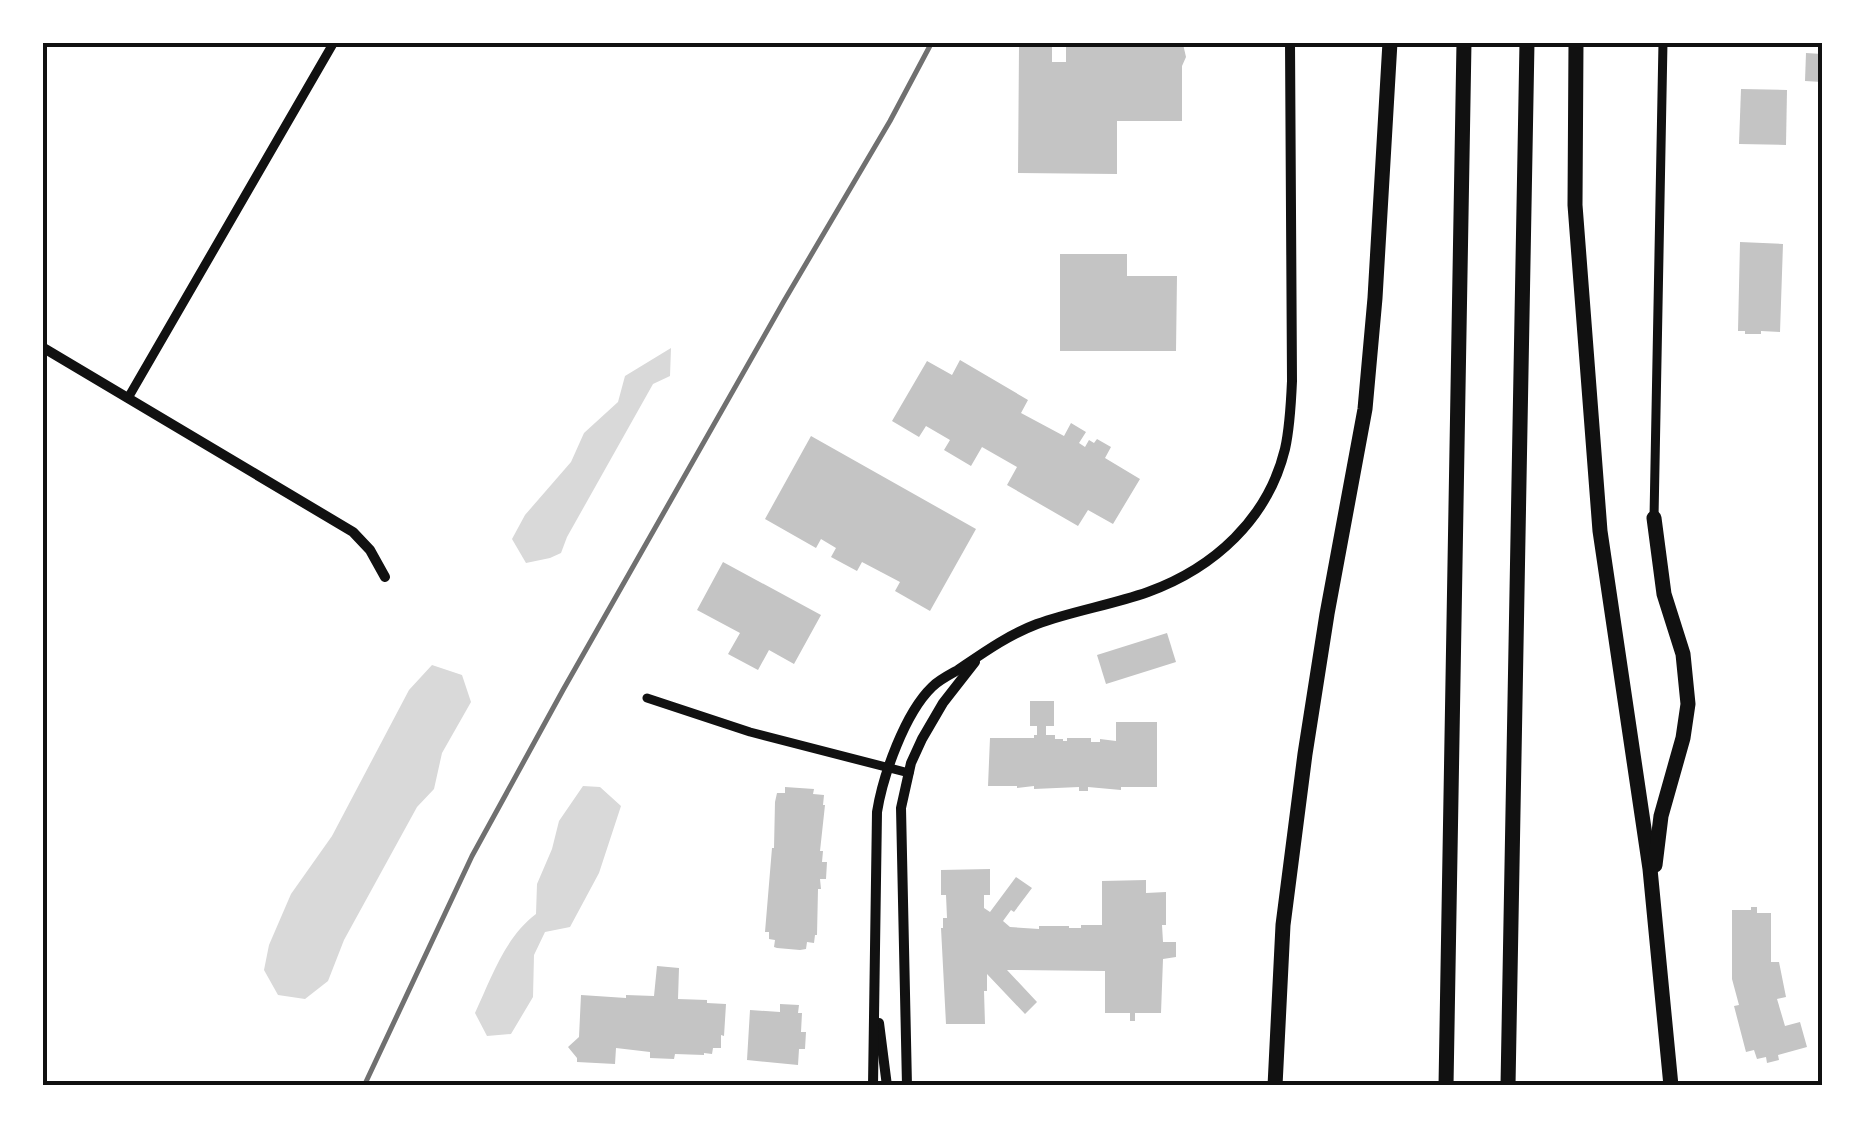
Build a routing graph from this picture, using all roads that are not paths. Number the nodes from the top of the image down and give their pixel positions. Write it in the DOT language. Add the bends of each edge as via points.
graph roads {
  1 [pos="334,42"];
  2 [pos="1290,42"];
  3 [pos="1390,42"];
  4 [pos="1464,42"];
  5 [pos="1527,42"];
  6 [pos="1576,42"];
  7 [pos="1663,42"];
  8 [pos="42,347"];
  9 [pos="128,398"];
  10 [pos="1654,518"];
  11 [pos="384,577"];
  12 [pos="982,654"];
  13 [pos="647,698"];
  14 [pos="887,768"];
  15 [pos="909,773"];
  16 [pos="1652,894"];
  17 [pos="875,1002"];
  18 [pos="873,1086"];
  19 [pos="887,1086"];
  20 [pos="906,1086"];
  21 [pos="1276,1086"];
  22 [pos="1446,1086"];
  23 [pos="1508,1086"];
  24 [pos="1670,1086"];
  1 -- 9 [label="street"];
  2 -- 12 [label="street" via="1290,414 1270,490 1243,530 1187,575 1034,625"];
  3 -- 21 [label="highway" via="1364,410 1314,695 1283,924"];
  4 -- 22 [label="highway"];
  5 -- 23 [label="highway"];
  6 -- 16 [label="highway" via="1575,204 1600,531"];
  7 -- 10 [label="street"];
  8 -- 9 [label="street"];
  9 -- 11 [label="street" via="353,532"];
  10 -- 16 [label="highway" via="1688,704"];
  12 -- 14 [label="street" via="932,686"];
  12 -- 15 [label="street" via="932,721"];
  13 -- 14 [label="street"];
  14 -- 15 [label="street"];
  14 -- 17 [label="street" via="877,812"];
  15 -- 20 [label="street" via="900,823"];
  16 -- 24 [label="highway"];
  17 -- 18 [label="street"];
  17 -- 19 [label="street"];
}
